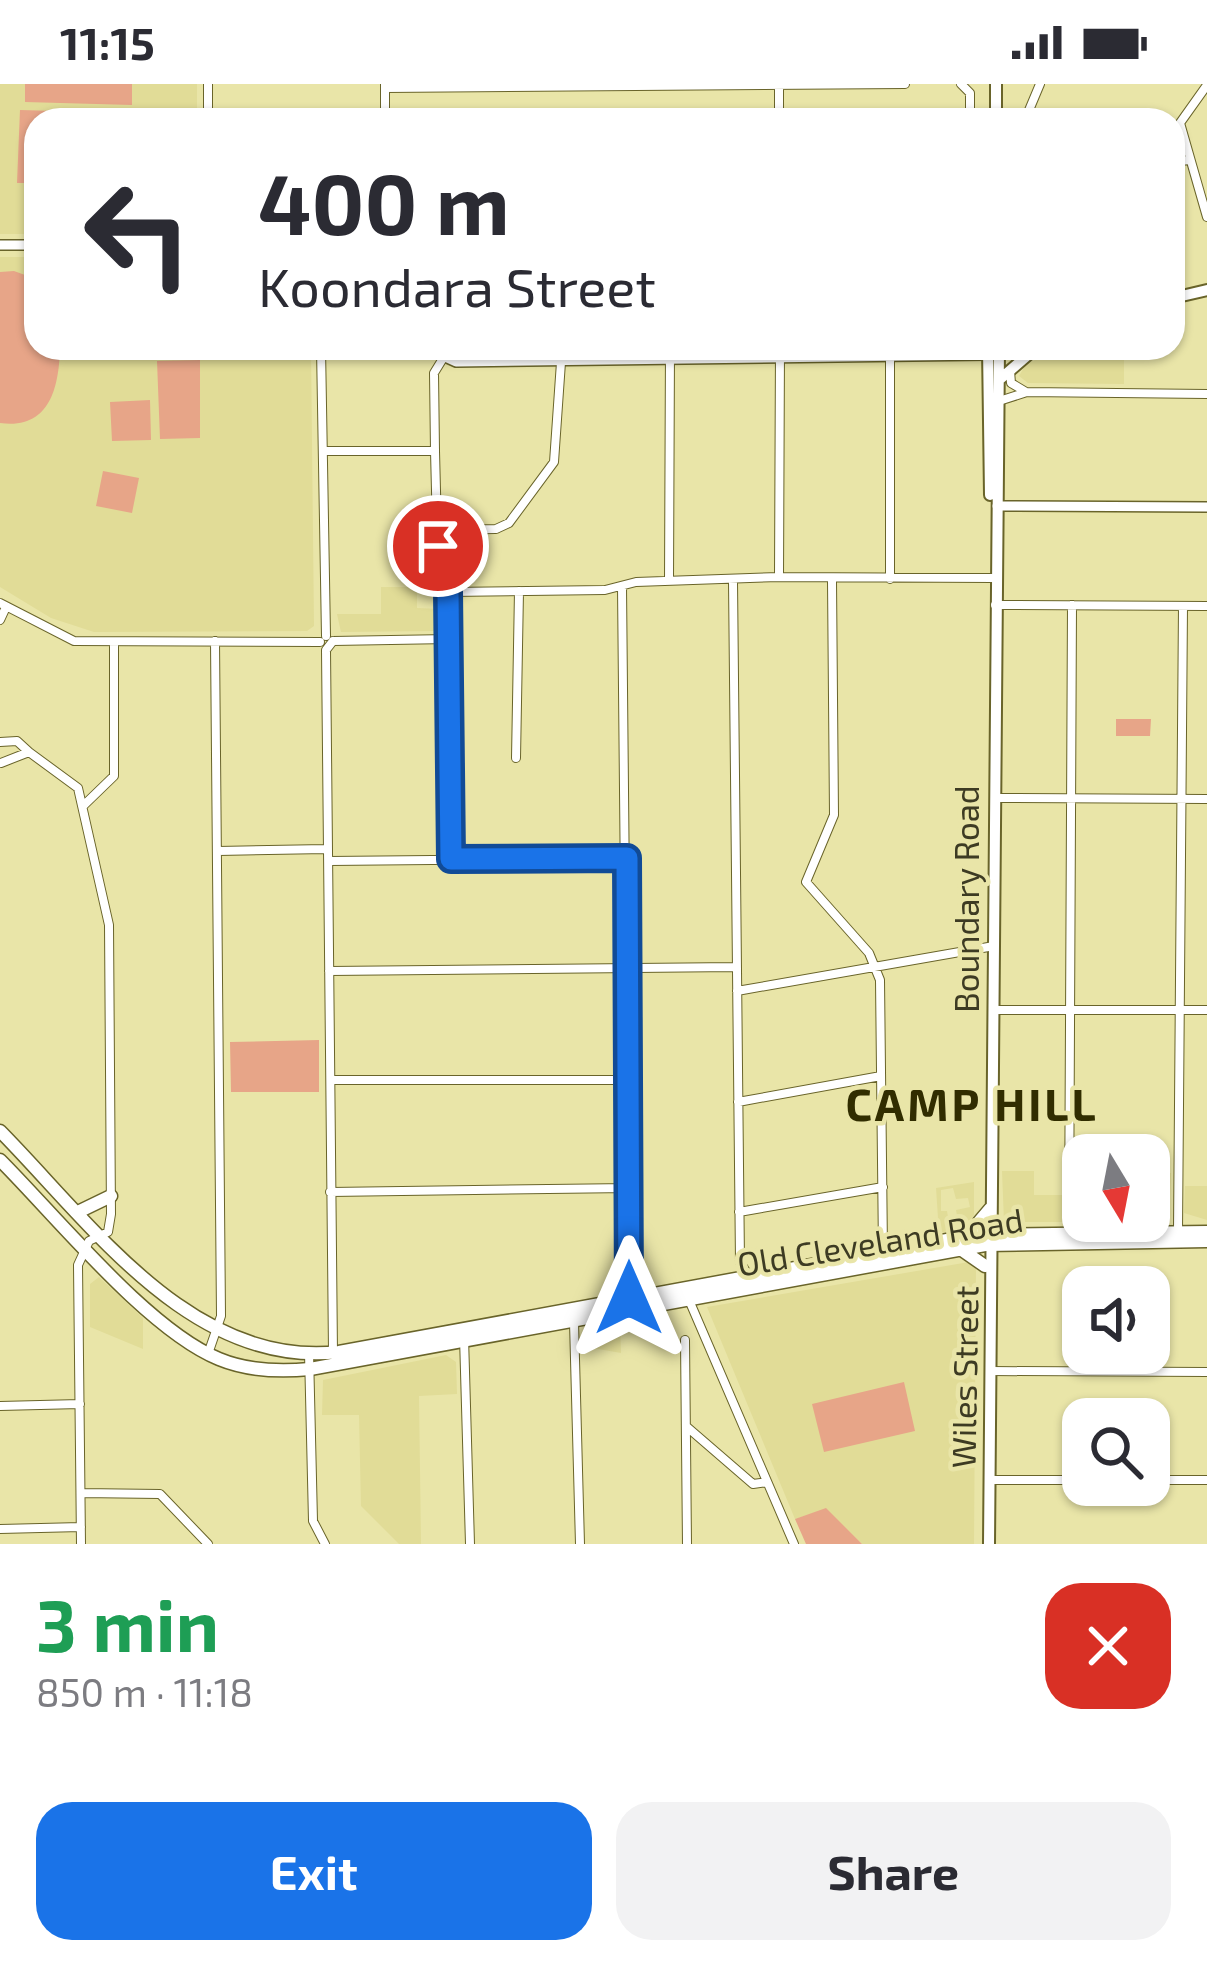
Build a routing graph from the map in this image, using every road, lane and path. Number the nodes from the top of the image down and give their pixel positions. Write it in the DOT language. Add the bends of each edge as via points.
graph roads {
  1 [pos="778,84"];
  2 [pos="904,84"];
  3 [pos="1207,85"];
  4 [pos="385,86"];
  5 [pos="1185,112"];
  6 [pos="1185,149"];
  7 [pos="1185,160"];
  8 [pos="1189,160"];
  9 [pos="1207,217"];
  10 [pos="322,360"];
  11 [pos="442,360"];
  12 [pos="686,360"];
  13 [pos="780,360"];
  14 [pos="890,360"];
  15 [pos="994,360"];
  16 [pos="998,360"];
  17 [pos="1022,360"];
  18 [pos="670,361"];
  19 [pos="560,362"];
  20 [pos="1004,376"];
  21 [pos="1027,392"];
  22 [pos="1207,394"];
  23 [pos="999,401"];
  24 [pos="435,451"];
  25 [pos="327,452"];
  26 [pos="997,506"];
  27 [pos="1207,506"];
  28 [pos="436,530"];
  29 [pos="994,572"];
  30 [pos="779,577"];
  31 [pos="890,580"];
  32 [pos="669,581"];
  33 [pos="733,581"];
  34 [pos="832,581"];
  35 [pos="622,587"];
  36 [pos="519,591"];
  37 [pos="448,592"];
  38 [pos="3,605"];
  39 [pos="994,605"];
  40 [pos="1072,605"];
  41 [pos="1183,605"];
  42 [pos="1207,606"];
  43 [pos="0,620"];
  44 [pos="449,639"];
  45 [pos="215,641"];
  46 [pos="326,642"];
  47 [pos="114,643"];
  48 [pos="0,742"];
  49 [pos="28,752"];
  50 [pos="516,758"];
  51 [pos="0,763"];
  52 [pos="993,798"];
  53 [pos="1071,799"];
  54 [pos="1181,799"];
  55 [pos="1207,799"];
  56 [pos="84,805"];
  57 [pos="326,849"];
  58 [pos="218,851"];
  59 [pos="627,858"];
  60 [pos="451,859"];
  61 [pos="329,861"];
  62 [pos="994,946"];
  63 [pos="736,967"];
  64 [pos="875,967"];
  65 [pos="627,968"];
  66 [pos="329,971"];
  67 [pos="737,991"];
  68 [pos="992,1010"];
  69 [pos="1070,1010"];
  70 [pos="1179,1010"];
  71 [pos="1207,1010"];
  72 [pos="881,1076"];
  73 [pos="333,1080"];
  74 [pos="627,1080"];
  75 [pos="738,1102"];
  76 [pos="0,1131"];
  77 [pos="1069,1134"];
  78 [pos="0,1160"];
  79 [pos="883,1187"];
  80 [pos="628,1188"];
  81 [pos="330,1192"];
  82 [pos="111,1196"];
  83 [pos="990,1209"];
  84 [pos="80,1211"];
  85 [pos="739,1212"];
  86 [pos="1170,1230"];
  87 [pos="1178,1230"];
  88 [pos="102,1233"];
  89 [pos="1062,1234"];
  90 [pos="1207,1236"];
  91 [pos="989,1241"];
  92 [pos="963,1243"];
  93 [pos="86,1246"];
  94 [pos="883,1251"];
  95 [pos="985,1265"];
  96 [pos="748,1276"];
  97 [pos="761,1286"];
  98 [pos="686,1294"];
  99 [pos="629,1298"];
  100 [pos="574,1320"];
  101 [pos="219,1329"];
  102 [pos="464,1335"];
  103 [pos="685,1340"];
  104 [pos="309,1353"];
  105 [pos="208,1354"];
  106 [pos="333,1359"];
  107 [pos="310,1369"];
  108 [pos="990,1371"];
  109 [pos="1207,1372"];
  110 [pos="80,1404"];
  111 [pos="0,1406"];
  112 [pos="686,1426"];
  113 [pos="990,1480"];
  114 [pos="1062,1480"];
  115 [pos="1170,1480"];
  116 [pos="1207,1480"];
  117 [pos="767,1482"];
  118 [pos="81,1493"];
  119 [pos="81,1527"];
  120 [pos="0,1528"];
  121 [pos="81,1544"];
  122 [pos="208,1544"];
  123 [pos="325,1544"];
  124 [pos="470,1544"];
  125 [pos="580,1544"];
  126 [pos="688,1544"];
  127 [pos="794,1544"];
  128 [pos="986,1544"];
  1 -- 2 [label="street"];
  1 -- 4 [label="street"];
  3 -- 5 [label="street"];
  6 -- 8 [label="street"];
  7 -- 8 [label="street"];
  8 -- 9 [label="street"];
  10 -- 25 [label="street"];
  11 -- 19 [label="street"];
  11 -- 24 [label="street" via="434,373"];
  12 -- 18 [label="street"];
  13 -- 30 [label="street"];
  14 -- 31 [label="street"];
  15 -- 29 [label="main road, Boundary Road"];
  16 -- 20 [label="main road, Boundary Road"];
  17 -- 20 [label="main road"];
  18 -- 19 [label="street"];
  18 -- 32 [label="street"];
  19 -- 28 [label="street" via="554,462 509,523"];
  20 -- 21 [label="street"];
  20 -- 23 [label="main road, Boundary Road"];
  21 -- 22 [label="street"];
  21 -- 23 [label="street"];
  23 -- 26 [label="main road, Boundary Road"];
  24 -- 25 [label="street"];
  24 -- 28 [label="street"];
  25 -- 46 [label="street"];
  26 -- 27 [label="street"];
  26 -- 29 [label="main road, Boundary Road"];
  28 -- 37 [label="street"];
  29 -- 31 [label="street"];
  29 -- 39 [label="main road, Boundary Road"];
  30 -- 33 [label="street"];
  30 -- 34 [label="street"];
  31 -- 34 [label="street"];
  32 -- 33 [label="street"];
  32 -- 35 [label="street"];
  33 -- 63 [label="street"];
  34 -- 64 [label="street" via="834,815 806,882"];
  35 -- 36 [label="street"];
  35 -- 59 [label="street"];
  36 -- 37 [label="street"];
  36 -- 50 [label="street"];
  37 -- 44 [label="street"];
  38 -- 43 [label="street"];
  38 -- 47 [label="street" via="62,638"];
  39 -- 40 [label="street"];
  39 -- 52 [label="main road, Boundary Road"];
  40 -- 41 [label="street"];
  40 -- 53 [label="street"];
  41 -- 42 [label="street"];
  41 -- 54 [label="street"];
  44 -- 46 [label="street"];
  44 -- 60 [label="street"];
  45 -- 46 [label="street"];
  45 -- 47 [label="street"];
  45 -- 58 [label="street"];
  46 -- 57 [label="street"];
  47 -- 56 [label="street" via="114,776"];
  48 -- 49 [label="street" via="16,741"];
  49 -- 51 [label="street"];
  49 -- 56 [label="street" via="72,782"];
  52 -- 53 [label="street"];
  52 -- 62 [label="main road, Boundary Road"];
  53 -- 54 [label="street"];
  53 -- 69 [label="street"];
  54 -- 55 [label="street"];
  54 -- 70 [label="street"];
  56 -- 82 [label="street" via="109,925"];
  57 -- 58 [label="street"];
  57 -- 61 [label="street"];
  58 -- 101 [label="street"];
  59 -- 60 [label="street"];
  59 -- 65 [label="street"];
  60 -- 61 [label="street"];
  61 -- 66 [label="street"];
  62 -- 64 [label="street"];
  62 -- 68 [label="main road, Boundary Road"];
  63 -- 65 [label="street"];
  63 -- 67 [label="street"];
  64 -- 67 [label="street"];
  64 -- 72 [label="street"];
  65 -- 66 [label="street"];
  65 -- 74 [label="street"];
  66 -- 73 [label="street"];
  67 -- 75 [label="street"];
  68 -- 69 [label="street"];
  68 -- 83 [label="main road, Boundary Road"];
  69 -- 70 [label="street"];
  69 -- 77 [label="street"];
  70 -- 71 [label="street"];
  70 -- 87 [label="street"];
  72 -- 75 [label="street"];
  72 -- 79 [label="street"];
  73 -- 74 [label="street"];
  73 -- 81 [label="street"];
  74 -- 80 [label="street"];
  75 -- 85 [label="street"];
  76 -- 84 [label="highway, Old Cleveland Road"];
  78 -- 93 [label="highway, Old Cleveland Road"];
  79 -- 85 [label="street"];
  79 -- 94 [label="street"];
  80 -- 81 [label="street"];
  80 -- 99 [label="street"];
  81 -- 106 [label="street"];
  82 -- 84 [label="highway"];
  82 -- 88 [label="street"];
  83 -- 91 [label="main road, Boundary Road"];
  83 -- 92 [label="highway"];
  84 -- 88 [label="highway, Old Cleveland Road"];
  85 -- 96 [label="street" via="740,1264"];
  86 -- 87 [label="highway, Old Cleveland Road"];
  87 -- 90 [label="highway, Old Cleveland Road"];
  88 -- 93 [label="street"];
  88 -- 101 [label="highway, Old Cleveland Road" via="170,1300"];
  89 -- 91 [label="highway, Old Cleveland Road"];
  90 -- 91 [label="highway, Old Cleveland Road"];
  91 -- 92 [label="highway, Old Cleveland Road"];
  91 -- 95 [label="main road, Wiles Street"];
  91 -- 108 [label="main road, Wiles Street"];
  92 -- 94 [label="highway, Old Cleveland Road"];
  92 -- 95 [label="highway"];
  92 -- 97 [label="highway, Old Cleveland Road"];
  93 -- 105 [label="highway, Old Cleveland Road" via="181,1339"];
  93 -- 110 [label="street" via="78,1265"];
  94 -- 96 [label="highway, Old Cleveland Road"];
  95 -- 128 [label="main road, Wiles Street"];
  96 -- 97 [label="street"];
  96 -- 98 [label="highway, Old Cleveland Road"];
  97 -- 98 [label="highway, Old Cleveland Road"];
  98 -- 99 [label="highway, Old Cleveland Road"];
  98 -- 100 [label="highway, Old Cleveland Road"];
  98 -- 117 [label="street"];
  99 -- 102 [label="highway, Old Cleveland Road"];
  100 -- 102 [label="highway, Old Cleveland Road"];
  100 -- 125 [label="street"];
  101 -- 104 [label="highway, Old Cleveland Road"];
  101 -- 105 [label="street"];
  102 -- 106 [label="highway, Old Cleveland Road"];
  102 -- 124 [label="street"];
  103 -- 112 [label="street"];
  104 -- 106 [label="highway, Old Cleveland Road"];
  104 -- 107 [label="street"];
  105 -- 107 [label="highway, Old Cleveland Road" via="257,1369"];
  106 -- 107 [label="highway, Old Cleveland Road"];
  107 -- 123 [label="street" via="313,1528"];
  108 -- 109 [label="street"];
  108 -- 113 [label="main road, Wiles Street"];
  110 -- 111 [label="street"];
  110 -- 118 [label="street"];
  112 -- 117 [label="street" via="750,1482"];
  112 -- 126 [label="street"];
  113 -- 114 [label="street"];
  113 -- 128 [label="main road, Wiles Street"];
  115 -- 116 [label="street"];
  117 -- 127 [label="street"];
  118 -- 119 [label="street"];
  118 -- 122 [label="street" via="160,1494"];
  119 -- 120 [label="street"];
  119 -- 121 [label="street"];
}
